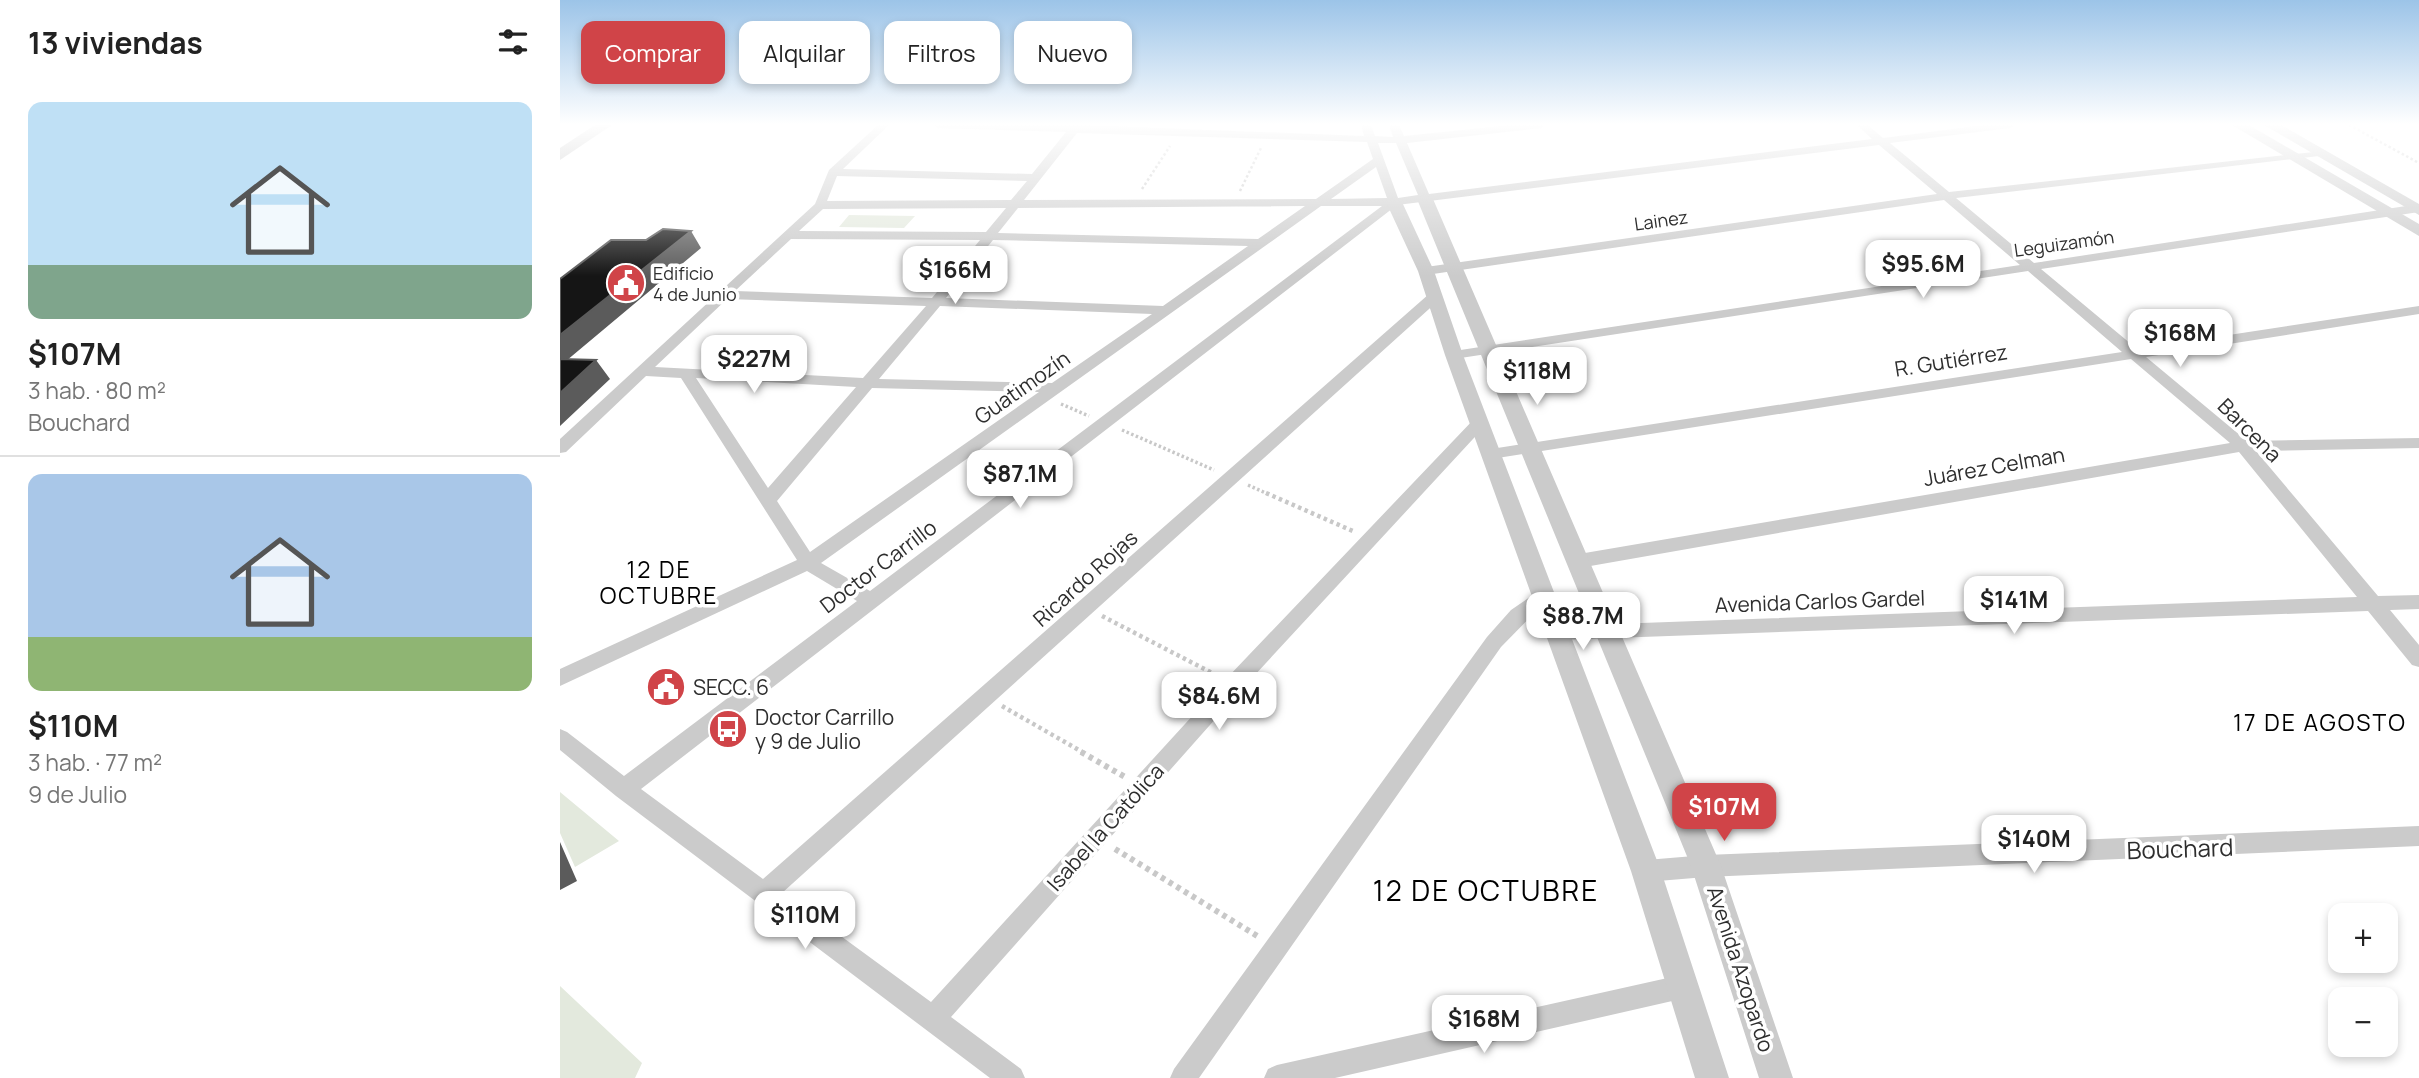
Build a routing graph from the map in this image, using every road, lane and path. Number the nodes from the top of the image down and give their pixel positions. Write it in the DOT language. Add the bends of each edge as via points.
graph roads {
  1 [pos="832,175"];
  2 [pos="945,175"];
  3 [pos="1038,175"];
  4 [pos="1151,175"];
  5 [pos="1248,175"];
  6 [pos="1357,175"];
  7 [pos="1385,175"];
  8 [pos="1415,175"];
  9 [pos="1611,175"];
  10 [pos="1922,175"];
  11 [pos="2119,175"];
  12 [pos="2323,175"];
  13 [pos="2358,175"];
  14 [pos="1036,178"];
  15 [pos="1947,196"];
  16 [pos="1425,199"];
  17 [pos="1394,202"];
  18 [pos="1132,204"];
  19 [pos="1234,204"];
  20 [pos="1317,204"];
  21 [pos="820,205"];
  22 [pos="1015,205"];
  23 [pos="2418,209"];
  24 [pos="2389,213"];
  25 [pos="2419,231"];
  26 [pos="788,235"];
  27 [pos="989,236"];
  28 [pos="1261,243"];
  29 [pos="2030,266"];
  30 [pos="1456,267"];
  31 [pos="1426,271"];
  32 [pos="723,295"];
  33 [pos="1434,297"];
  34 [pos="938,300"];
  35 [pos="1168,310"];
  36 [pos="2419,310"];
  37 [pos="1491,350"];
  38 [pos="2133,352"];
  39 [pos="1454,355"];
  40 [pos="642,371"];
  41 [pos="686,374"];
  42 [pos="868,383"];
  43 [pos="1050,392"];
  44 [pos="1104,422"];
  45 [pos="1480,422"];
  46 [pos="2419,443"];
  47 [pos="2242,446"];
  48 [pos="560,448"];
  49 [pos="1531,448"];
  50 [pos="1491,453"];
  51 [pos="1231,478"];
  52 [pos="767,501"];
  53 [pos="1371,539"];
  54 [pos="1579,561"];
  55 [pos="808,563"];
  56 [pos="1543,595"];
  57 [pos="870,600"];
  58 [pos="2419,601"];
  59 [pos="2373,603"];
  60 [pos="1086,608"];
  61 [pos="1607,632"];
  62 [pos="1558,633"];
  63 [pos="2419,659"];
  64 [pos="560,678"];
  65 [pos="1234,684"];
  66 [pos="986,697"];
  67 [pos="560,738"];
  68 [pos="1142,786"];
  69 [pos="624,789"];
  70 [pos="2419,836"];
  71 [pos="1096,837"];
  72 [pos="1706,866"];
  73 [pos="1646,871"];
  74 [pos="765,893"];
  75 [pos="1276,947"];
  76 [pos="1681,987"];
  77 [pos="933,1018"];
  78 [pos="1012,1078"];
  79 [pos="1183,1078"];
  80 [pos="1277,1078"];
  81 [pos="1712,1078"];
  82 [pos="1776,1078"];
  1 -- 21 [label="street"];
  2 -- 14 [label="street"];
  3 -- 14 [label="street"];
  4 -- 18 [label="path"];
  5 -- 19 [label="path"];
  6 -- 20 [label="street, Guatimozín"];
  7 -- 17 [label="street"];
  8 -- 16 [label="street, Avenida Azopardo"];
  9 -- 16 [label="street"];
  10 -- 15 [label="street, Barcena"];
  11 -- 15 [label="street, Lainez"];
  12 -- 24 [label="street"];
  13 -- 23 [label="street"];
  14 -- 22 [label="street"];
  15 -- 29 [label="street, Barcena"];
  15 -- 30 [label="street, Lainez"];
  16 -- 17 [label="street"];
  16 -- 30 [label="street, Avenida Azopardo"];
  17 -- 20 [label="street"];
  17 -- 31 [label="street"];
  17 -- 44 [label="street, Doctor Carrillo"];
  18 -- 19 [label="street"];
  18 -- 22 [label="street"];
  19 -- 20 [label="street"];
  20 -- 28 [label="street, Guatimozín"];
  21 -- 22 [label="street"];
  21 -- 26 [label="street"];
  22 -- 27 [label="street"];
  23 -- 24 [label="street, Leguizamón"];
  24 -- 25 [label="street"];
  24 -- 29 [label="street, Leguizamón"];
  26 -- 27 [label="street"];
  26 -- 32 [label="street"];
  27 -- 28 [label="street"];
  27 -- 34 [label="street"];
  28 -- 35 [label="street, Guatimozín"];
  29 -- 37 [label="street, Leguizamón"];
  29 -- 38 [label="street, Barcena"];
  30 -- 31 [label="street, Lainez"];
  30 -- 37 [label="street, Avenida Azopardo"];
  31 -- 33 [label="street"];
  32 -- 34 [label="street"];
  32 -- 40 [label="street"];
  33 -- 39 [label="street"];
  33 -- 51 [label="street, Ricardo Rojas"];
  34 -- 35 [label="street"];
  34 -- 42 [label="street"];
  35 -- 43 [label="street, Guatimozín"];
  36 -- 38 [label="street, R. Gutiérrez"];
  37 -- 39 [label="street, Leguizamón"];
  37 -- 49 [label="street, Avenida Azopardo"];
  38 -- 47 [label="street, Barcena"];
  38 -- 49 [label="street, R. Gutiérrez"];
  39 -- 45 [label="street"];
  40 -- 41 [label="street"];
  40 -- 48 [label="street"];
  41 -- 42 [label="street"];
  41 -- 52 [label="street"];
  42 -- 43 [label="street"];
  42 -- 52 [label="street"];
  43 -- 44 [label="path"];
  43 -- 55 [label="street, Guatimozín"];
  44 -- 51 [label="path"];
  44 -- 57 [label="street, Doctor Carrillo"];
  45 -- 50 [label="street"];
  45 -- 53 [label="street, Isabel la Católica"];
  46 -- 47 [label="street, Juárez Celman"];
  47 -- 54 [label="street, Juárez Celman"];
  47 -- 59 [label="street, Barcena"];
  49 -- 50 [label="street, R. Gutiérrez"];
  49 -- 54 [label="street, Avenida Azopardo"];
  50 -- 56 [label="street"];
  51 -- 53 [label="path"];
  51 -- 60 [label="street, Ricardo Rojas"];
  52 -- 55 [label="street"];
  53 -- 65 [label="street, Isabel la Católica"];
  54 -- 61 [label="street, Avenida Azopardo"];
  55 -- 57 [label="street"];
  55 -- 64 [label="street, Guatimozín"];
  56 -- 62 [label="street"];
  56 -- 75 [label="street" via="1494,642"];
  57 -- 69 [label="street, Doctor Carrillo"];
  58 -- 59 [label="street, Avenida Carlos Gardel"];
  59 -- 61 [label="street, Avenida Carlos Gardel"];
  59 -- 63 [label="street, Barcena"];
  60 -- 65 [label="path"];
  60 -- 66 [label="street, Ricardo Rojas"];
  61 -- 62 [label="street, Avenida Carlos Gardel"];
  61 -- 72 [label="street, Avenida Azopardo"];
  62 -- 73 [label="street"];
  65 -- 68 [label="street, Isabel la Católica"];
  66 -- 68 [label="path"];
  66 -- 74 [label="street, Ricardo Rojas"];
  67 -- 69 [label="street"];
  68 -- 71 [label="street, Isabel la Católica"];
  69 -- 74 [label="street"];
  70 -- 72 [label="street, Bouchard"];
  71 -- 75 [label="path"];
  71 -- 77 [label="street, Isabel la Católica"];
  72 -- 73 [label="street, Bouchard"];
  72 -- 82 [label="street, Avenida Azopardo"];
  73 -- 76 [label="street"];
  74 -- 77 [label="street"];
  75 -- 79 [label="street"];
  76 -- 80 [label="street"];
  76 -- 81 [label="street"];
  77 -- 78 [label="street"];
}
